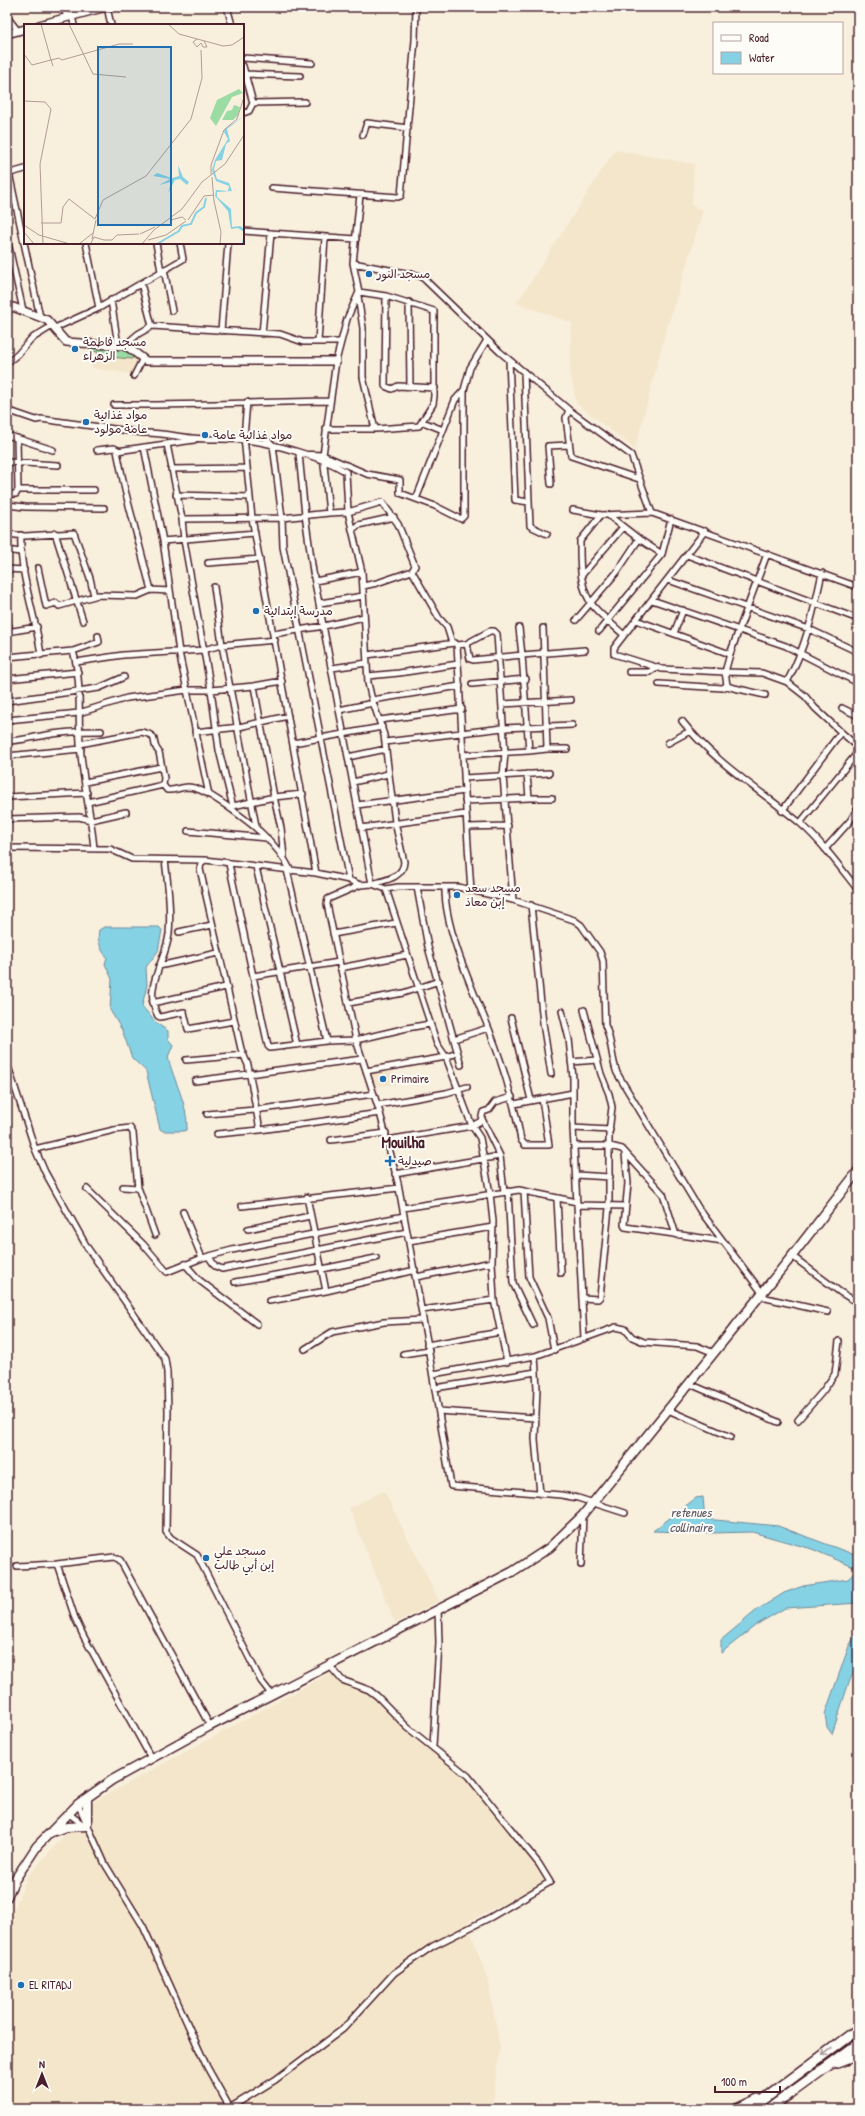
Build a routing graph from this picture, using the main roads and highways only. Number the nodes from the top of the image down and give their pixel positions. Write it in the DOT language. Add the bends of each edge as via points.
graph roads {
  1 [pos="858,1171"];
  2 [pos="87,1798"];
  3 [pos="49,1833"];
  4 [pos="7,1897"];
  5 [pos="858,2029"];
  6 [pos="858,2044"];
  7 [pos="858,2055"];
  8 [pos="829,2064"];
  9 [pos="772,2092"];
  10 [pos="737,2109"];
  11 [pos="751,2109"];
  12 [pos="768,2109"];
  1 -- 2 [label="main road" via="583,1515 549,1548 512,1572 210,1726 112,1780"];
  2 -- 3 [label="main road"];
  2 -- 3 [label="main road" via="87,1826 67,1827"];
  3 -- 4 [label="main road" via="37,1846"];
  5 -- 9 [label="highway, one-way"];
  6 -- 8 [label="highway"];
  7 -- 8 [label="highway"];
  8 -- 12 [label="highway"];
  9 -- 10 [label="highway"];
  9 -- 11 [label="highway"];
}
